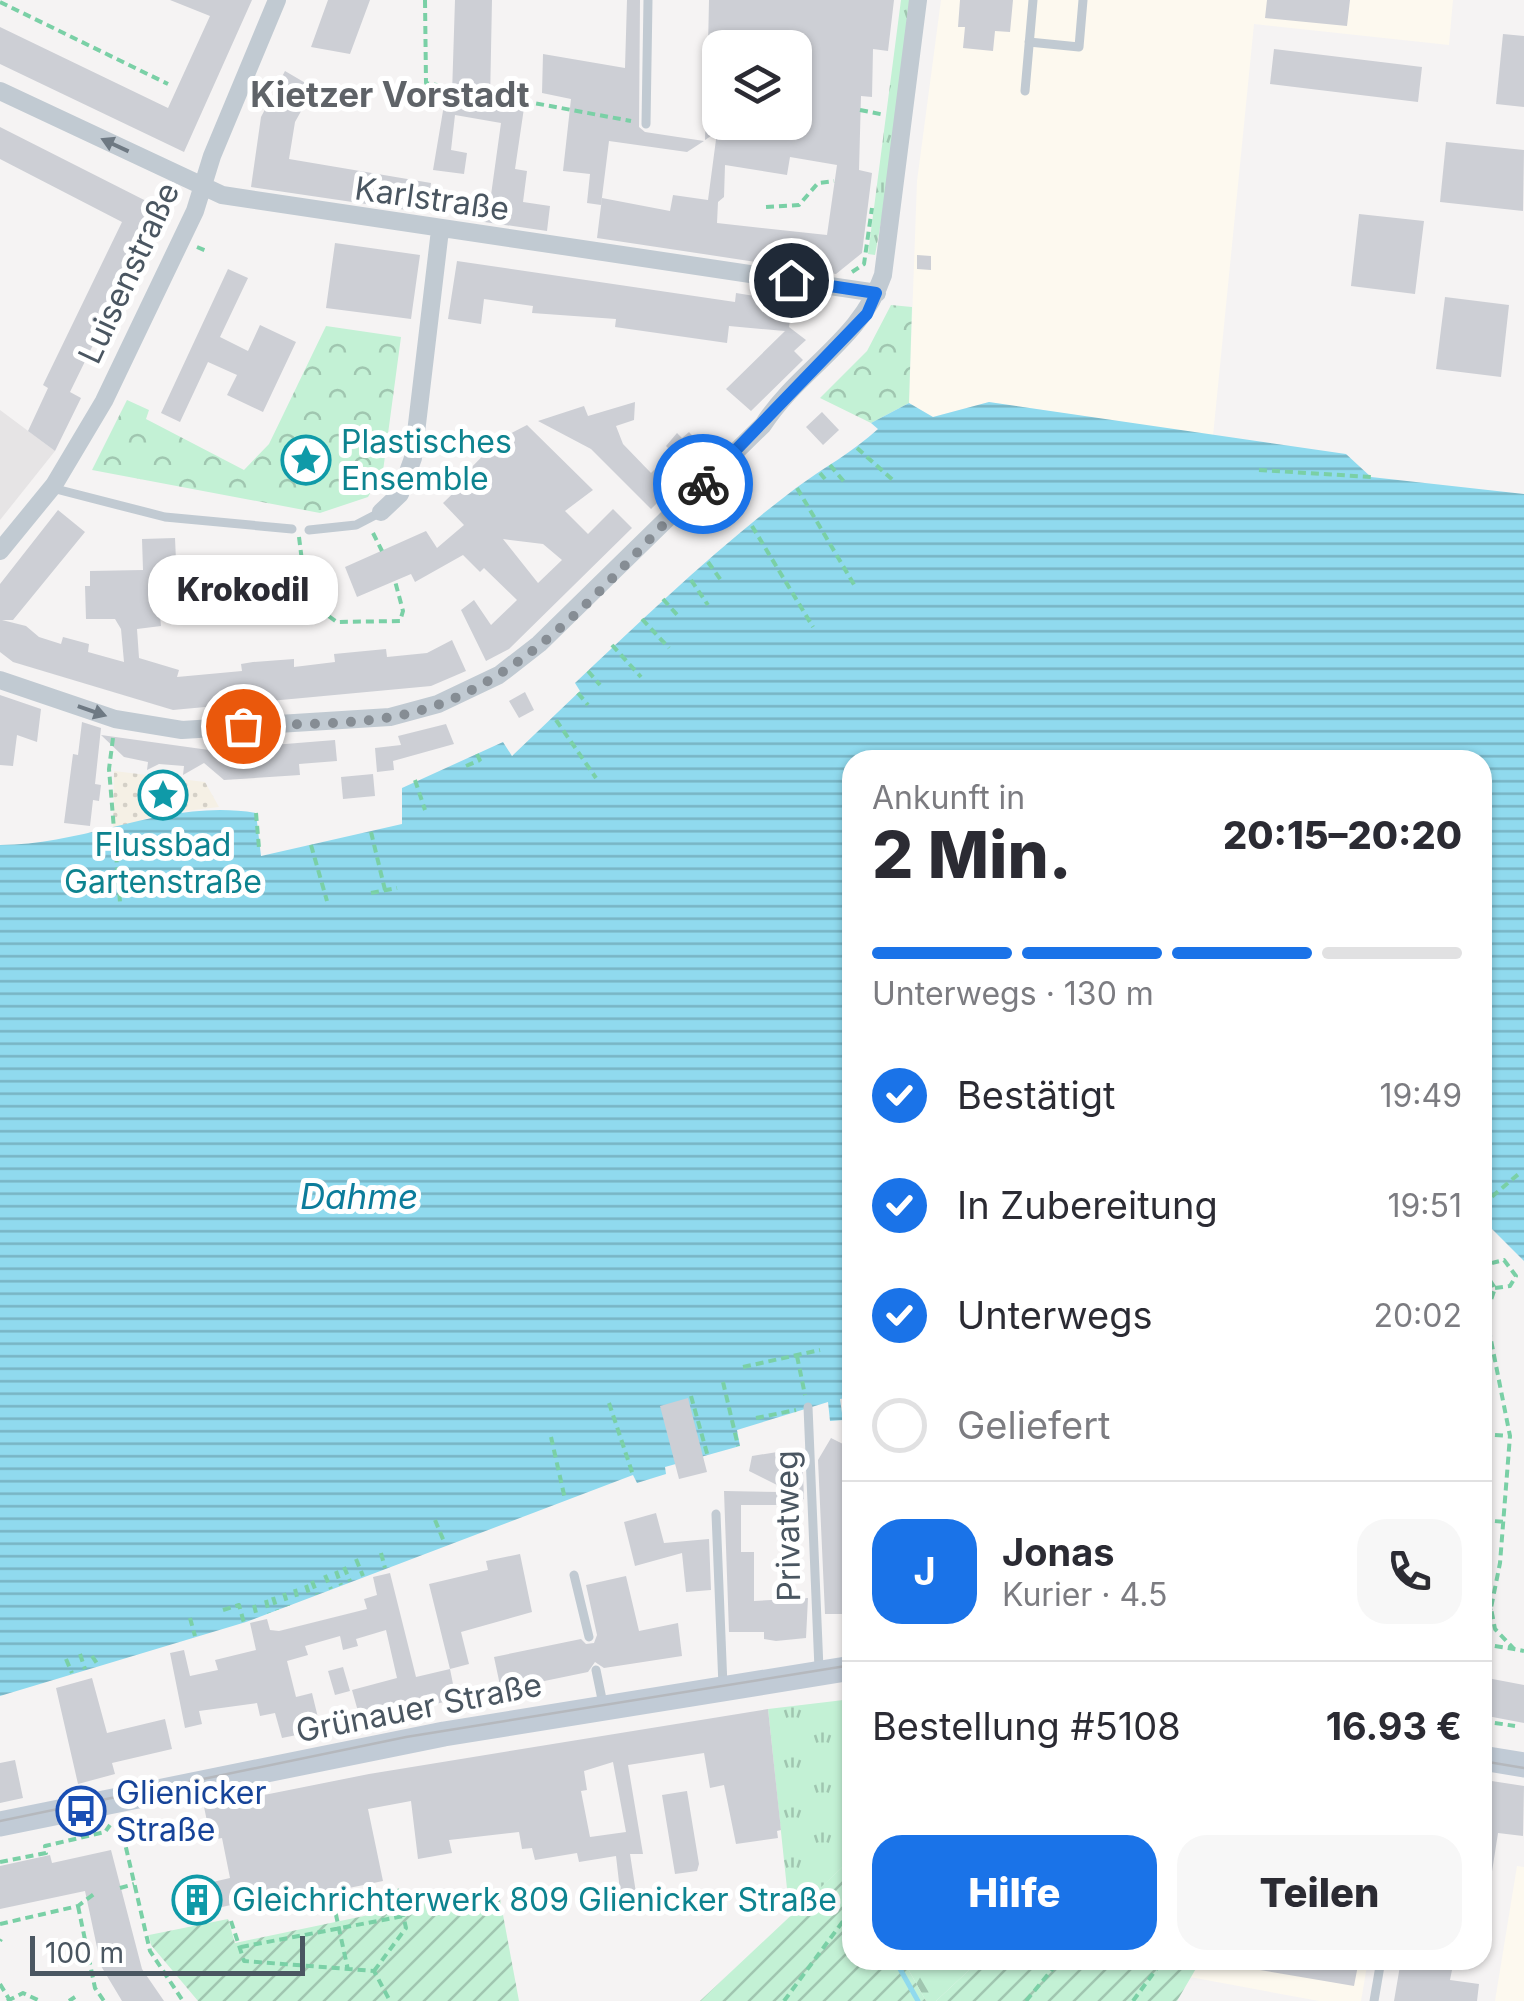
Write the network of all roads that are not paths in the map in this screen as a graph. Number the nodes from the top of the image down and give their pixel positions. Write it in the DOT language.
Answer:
graph roads {
  1 [pos="278,0"];
  2 [pos="648,0"];
  3 [pos="918,0"];
  4 [pos="1034,0"];
  5 [pos="1083,0"];
  6 [pos="1029,42"];
  7 [pos="0,91"];
  8 [pos="1024,91"];
  9 [pos="646,124"];
  10 [pos="202,188"];
  11 [pos="440,230"];
  12 [pos="876,293"];
  13 [pos="52,488"];
  14 [pos="374,516"];
  15 [pos="0,552"];
  16 [pos="0,680"];
  17 [pos="808,1408"];
  18 [pos="716,1514"];
  19 [pos="574,1576"];
  20 [pos="589,1637"];
  21 [pos="842,1669"];
  22 [pos="596,1670"];
  23 [pos="820,1672"];
  24 [pos="723,1688"];
  25 [pos="603,1707"];
  26 [pos="1492,1760"];
  27 [pos="1524,1765"];
  28 [pos="0,1824"];
  29 [pos="1379,1970"];
  30 [pos="1374,2001"];
  1 -- 10 [label="street, Luisenstraße"];
  2 -- 9 [label="lane"];
  3 -- 12 [label="street"];
  4 -- 6 [label="lane"];
  5 -- 6 [label="lane"];
  6 -- 8 [label="lane"];
  10 -- 7 [label="street, Karlstraße, one-way"];
  10 -- 11 [label="street, Karlstraße"];
  10 -- 13 [label="street, Luisenstraße"];
  11 -- 12 [label="street, Karlstraße"];
  11 -- 14 [label="street"];
  16 -- 12 [label="street, one-way"];
  13 -- 14 [label="lane"];
  13 -- 15 [label="street, Luisenstraße"];
  17 -- 23 [label="lane, Privatweg"];
  18 -- 24 [label="lane"];
  19 -- 20 [label="lane"];
  21 -- 23 [label="main road, Grünauer Straße"];
  22 -- 25 [label="lane"];
  23 -- 24 [label="main road, Grünauer Straße"];
  24 -- 25 [label="main road, Grünauer Straße"];
  25 -- 28 [label="main road, Grünauer Straße"];
  26 -- 27 [label="main road"];
  29 -- 30 [label="lane"];
}
